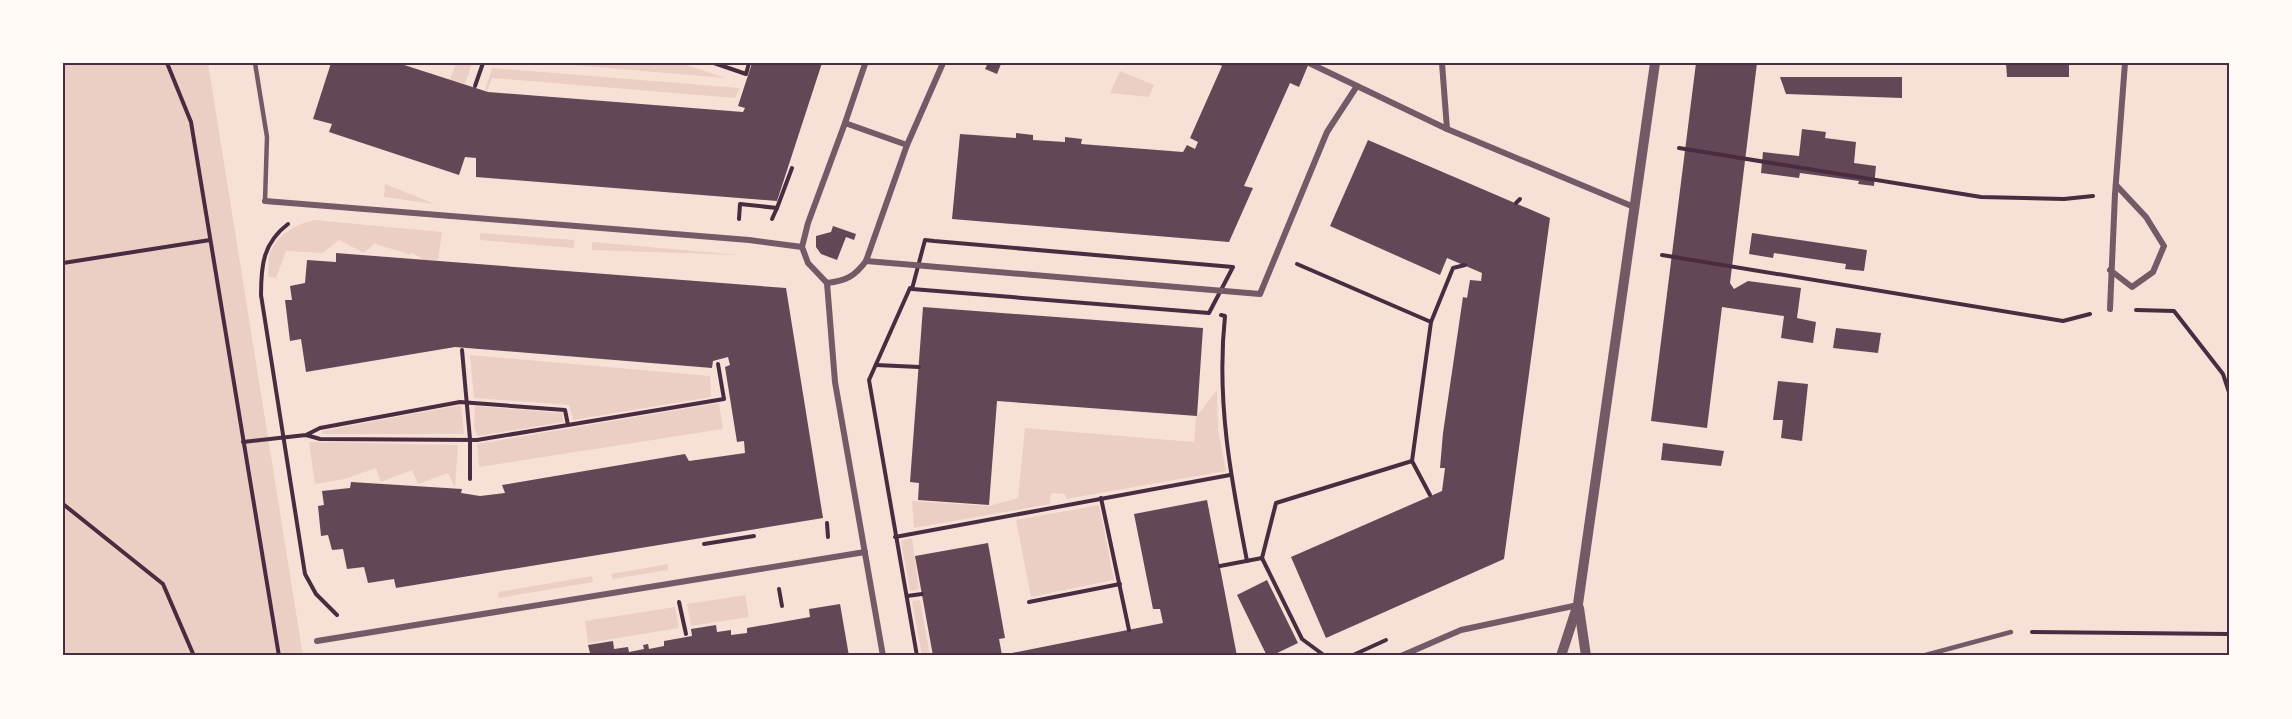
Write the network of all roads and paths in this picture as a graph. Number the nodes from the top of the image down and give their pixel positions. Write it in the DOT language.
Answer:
graph roads {
  1 [pos="167,63"];
  2 [pos="255,63"];
  3 [pos="483,63"];
  4 [pos="714,63"];
  5 [pos="749,63"];
  6 [pos="943,63"];
  7 [pos="1309,63"];
  8 [pos="1442,63"];
  9 [pos="1655,63"];
  10 [pos="2125,63"];
  11 [pos="865,64"];
  12 [pos="475,86"];
  13 [pos="1357,86"];
  14 [pos="845,123"];
  15 [pos="1447,129"];
  16 [pos="907,145"];
  17 [pos="1679,148"];
  18 [pos="792,168"];
  19 [pos="2116,185"];
  20 [pos="2115,194"];
  21 [pos="265,201"];
  22 [pos="318,206"];
  23 [pos="1634,207"];
  24 [pos="777,208"];
  25 [pos="772,219"];
  26 [pos="738,222"];
  27 [pos="210,240"];
  28 [pos="802,247"];
  29 [pos="1662,255"];
  30 [pos="866,261"];
  31 [pos="1290,261"];
  32 [pos="63,263"];
  33 [pos="1465,266"];
  34 [pos="2110,270"];
  35 [pos="827,283"];
  36 [pos="902,287"];
  37 [pos="2110,309"];
  38 [pos="1209,313"];
  39 [pos="1431,322"];
  40 [pos="462,350"];
  41 [pos="718,364"];
  42 [pos="876,365"];
  43 [pos="919,367"];
  44 [pos="2229,392"];
  45 [pos="466,402"];
  46 [pos="568,425"];
  47 [pos="306,435"];
  48 [pos="282,438"];
  49 [pos="470,439"];
  50 [pos="243,442"];
  51 [pos="1412,461"];
  52 [pos="1230,475"];
  53 [pos="470,479"];
  54 [pos="1430,495"];
  55 [pos="1101,498"];
  56 [pos="63,504"];
  57 [pos="754,536"];
  58 [pos="895,537"];
  59 [pos="704,544"];
  60 [pos="865,552"];
  61 [pos="1262,558"];
  62 [pos="1247,561"];
  63 [pos="1220,566"];
  64 [pos="1120,584"];
  65 [pos="778,585"];
  66 [pos="922,594"];
  67 [pos="907,597"];
  68 [pos="1029,602"];
  69 [pos="1578,604"];
  70 [pos="782,606"];
  71 [pos="1129,630"];
  72 [pos="2011,632"];
  73 [pos="366,633"];
  74 [pos="2229,634"];
  75 [pos="317,641"];
  76 [pos="194,656"];
  77 [pos="279,656"];
  78 [pos="883,656"];
  79 [pos="917,656"];
  80 [pos="1325,656"];
  81 [pos="1401,656"];
  82 [pos="1561,656"];
  83 [pos="1586,656"];
  84 [pos="1922,656"];
  1 -- 27 [label="path"];
  2 -- 21 [label="lane"];
  3 -- 12 [label="path"];
  4 -- 5 [label="path"];
  6 -- 16 [label="street"];
  7 -- 13 [label="street"];
  8 -- 15 [label="street"];
  9 -- 23 [label="street"];
  10 -- 19 [label="street"];
  11 -- 14 [label="street"];
  13 -- 15 [label="street"];
  13 -- 30 [label="street"];
  14 -- 16 [label="street"];
  14 -- 28 [label="street"];
  15 -- 23 [label="street"];
  16 -- 30 [label="street"];
  17 -- 20 [label="path"];
  18 -- 24 [label="path"];
  19 -- 20 [label="street"];
  19 -- 34 [label="street"];
  20 -- 34 [label="street"];
  21 -- 22 [label="street"];
  22 -- 28 [label="street"];
  22 -- 48 [label="path"];
  23 -- 69 [label="street"];
  24 -- 25 [label="path"];
  24 -- 26 [label="path"];
  27 -- 32 [label="path"];
  27 -- 50 [label="path"];
  28 -- 35 [label="street"];
  29 -- 37 [label="path"];
  30 -- 35 [label="street"];
  31 -- 39 [label="path"];
  33 -- 39 [label="path"];
  34 -- 37 [label="street"];
  35 -- 60 [label="street"];
  36 -- 42 [label="path"];
  37 -- 44 [label="path"];
  38 -- 52 [label="path"];
  39 -- 51 [label="path"];
  40 -- 45 [label="path"];
  41 -- 46 [label="path"];
  42 -- 43 [label="path"];
  42 -- 58 [label="path"];
  45 -- 46 [label="path"];
  45 -- 47 [label="path"];
  45 -- 49 [label="path"];
  46 -- 49 [label="path"];
  47 -- 48 [label="path"];
  47 -- 49 [label="path"];
  48 -- 50 [label="path"];
  48 -- 73 [label="path"];
  49 -- 53 [label="path"];
  50 -- 77 [label="path"];
  51 -- 54 [label="path"];
  51 -- 61 [label="path"];
  52 -- 55 [label="path"];
  52 -- 62 [label="path"];
  55 -- 58 [label="path"];
  55 -- 64 [label="path"];
  56 -- 76 [label="path"];
  57 -- 59 [label="path"];
  58 -- 67 [label="path"];
  60 -- 73 [label="street"];
  60 -- 78 [label="street"];
  61 -- 62 [label="path"];
  61 -- 80 [label="path"];
  62 -- 63 [label="path"];
  64 -- 68 [label="path"];
  64 -- 71 [label="path"];
  65 -- 70 [label="path"];
  66 -- 67 [label="path"];
  67 -- 79 [label="path"];
  69 -- 81 [label="street"];
  69 -- 82 [label="street"];
  69 -- 83 [label="street"];
  72 -- 74 [label="path"];
  72 -- 84 [label="lane"];
  73 -- 75 [label="street"];
}
